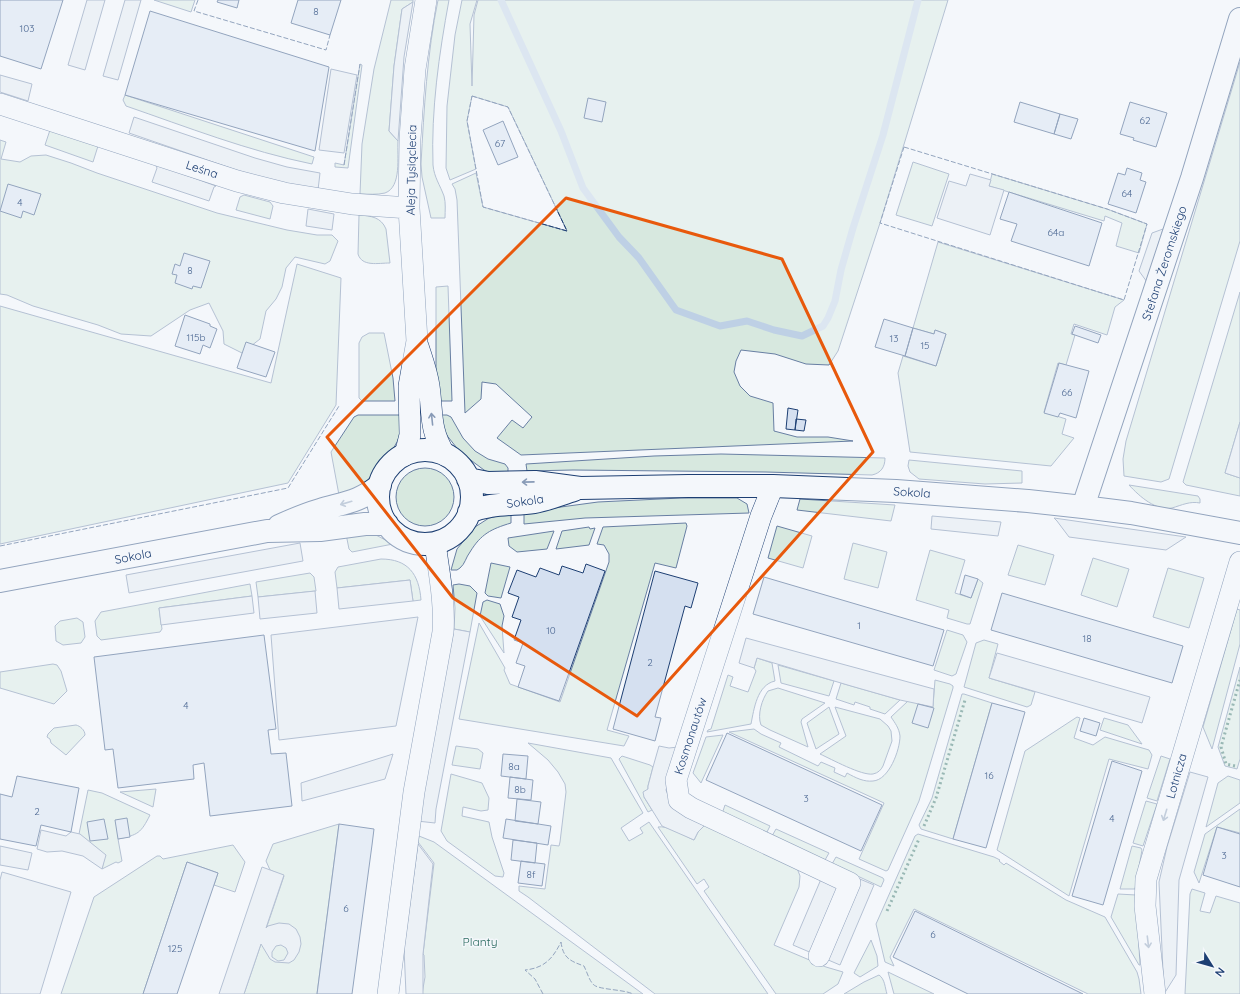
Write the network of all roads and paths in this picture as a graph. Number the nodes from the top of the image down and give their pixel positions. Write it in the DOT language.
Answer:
graph roads {
  1 [pos="426,0"];
  2 [pos="1240,19"];
  3 [pos="0,104"];
  4 [pos="409,208"];
  5 [pos="416,340"];
  6 [pos="405,455"];
  7 [pos="445,455"];
  8 [pos="468,479"];
  9 [pos="380,485"];
  10 [pos="773,486"];
  11 [pos="580,488"];
  12 [pos="1082,507"];
  13 [pos="469,512"];
  14 [pos="387,524"];
  15 [pos="267,530"];
  16 [pos="1240,533"];
  17 [pos="435,543"];
  18 [pos="1240,562"];
  19 [pos="0,582"];
  20 [pos="819,956"];
  21 [pos="388,994"];
  22 [pos="1155,994"];
  1 -- 4 [label="street, Aleja Tysiąclecia"];
  2 -- 12 [label="street, Stefana Żeromskiego"];
  3 -- 4 [label="street, Leśna"];
  4 -- 5 [label="street, Aleja Tysiąclecia"];
  5 -- 6 [label="street, Aleja Tysiąclecia"];
  7 -- 5 [label="street, Aleja Tysiąclecia, one-way"];
  6 -- 7 [label="street"];
  6 -- 9 [label="street"];
  7 -- 8 [label="street"];
  11 -- 8 [label="street, Sokola, one-way"];
  8 -- 13 [label="street"];
  9 -- 14 [label="street"];
  9 -- 15 [label="street, Sokola, one-way"];
  10 -- 11 [label="street, Sokola"];
  10 -- 12 [label="street, Sokola"];
  10 -- 20 [label="street, Kosmonautów"];
  11 -- 13 [label="street, Sokola"];
  12 -- 16 [label="street, Sokola"];
  13 -- 17 [label="street"];
  14 -- 15 [label="street, Sokola"];
  14 -- 17 [label="street"];
  15 -- 19 [label="street, Sokola"];
  17 -- 21 [label="street"];
  18 -- 22 [label="street, Lotnicza, one-way"];
}
